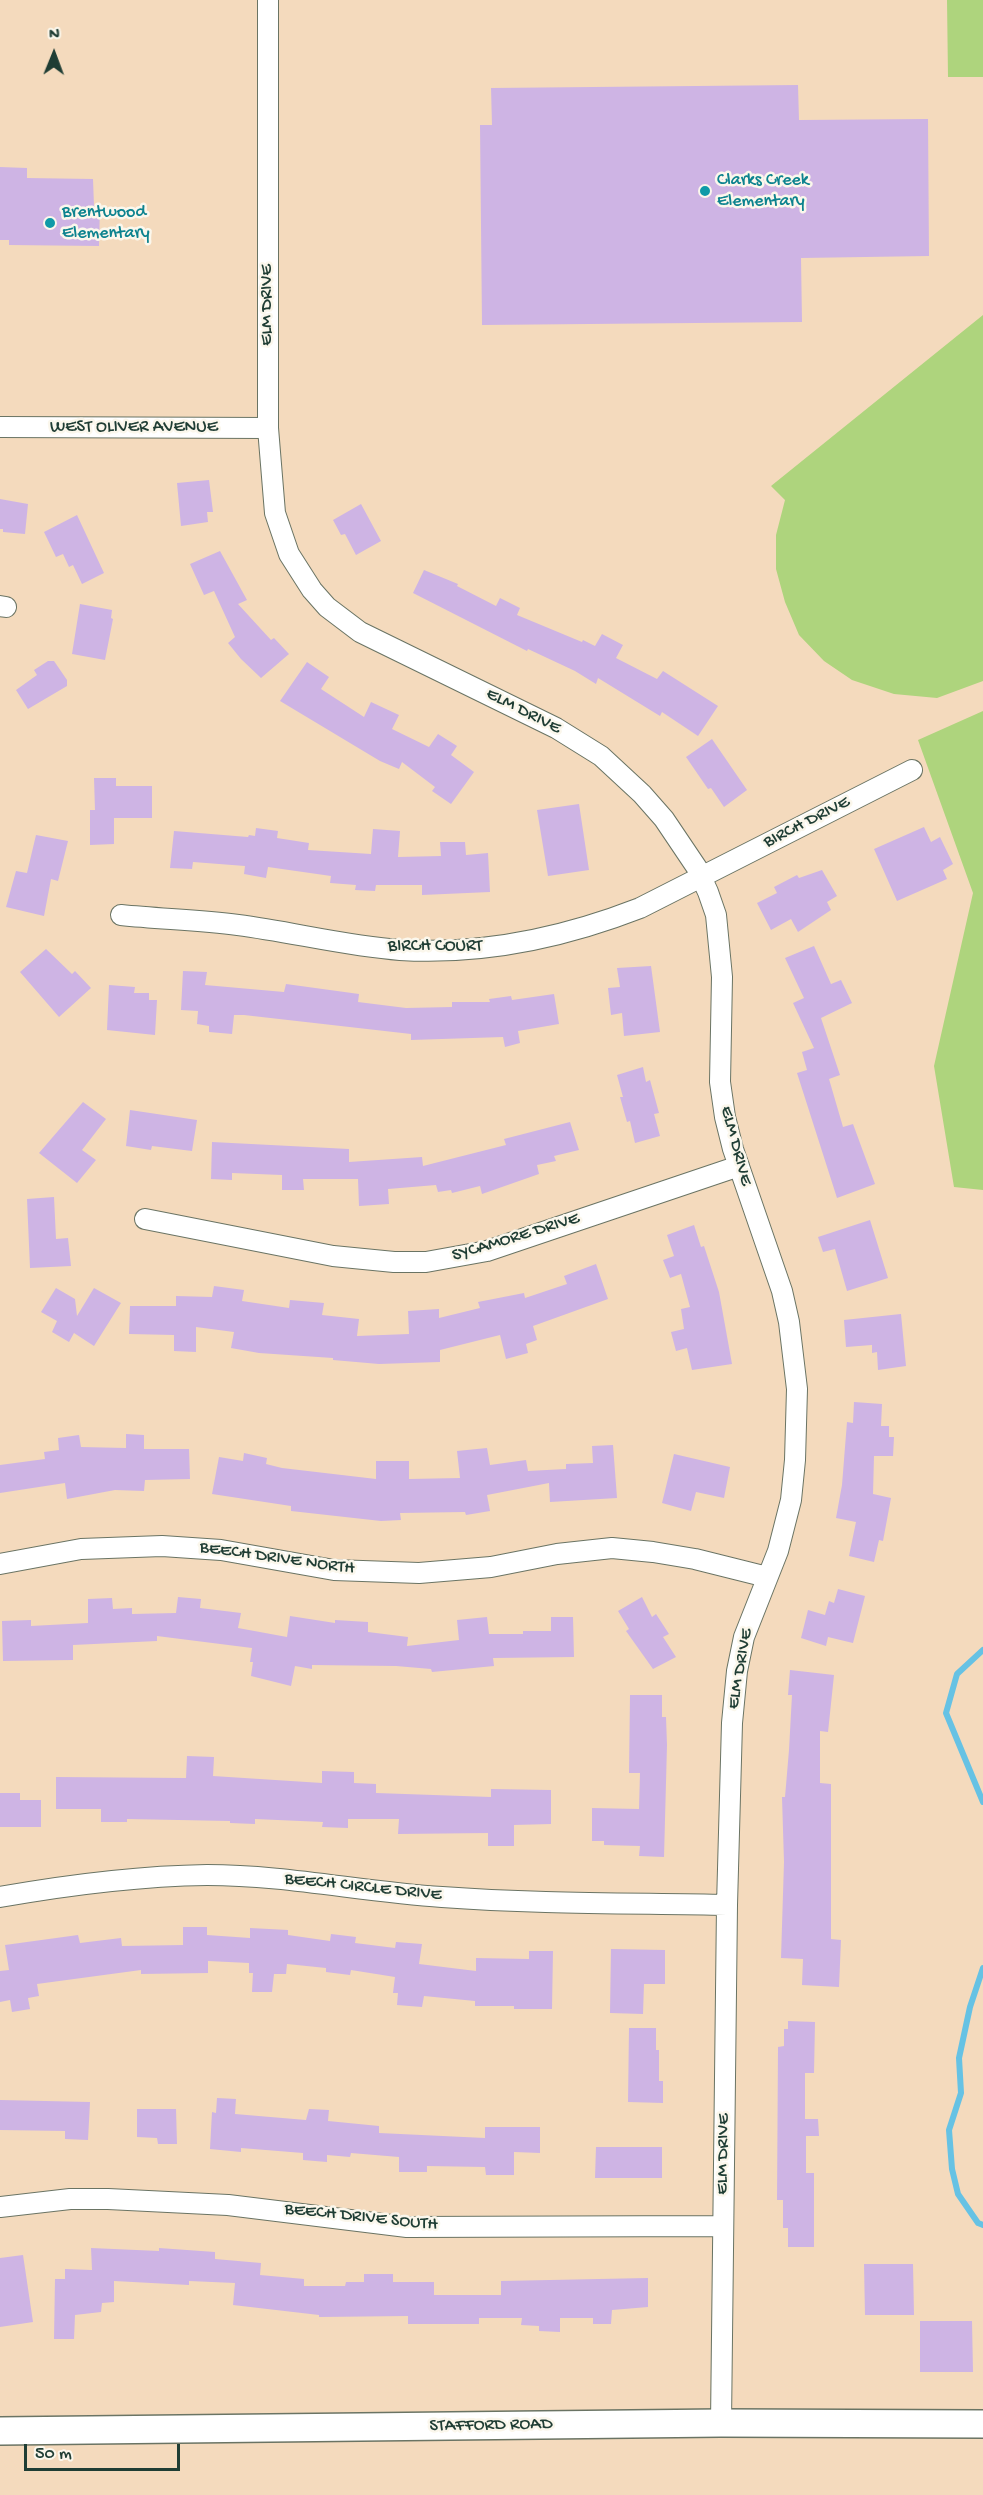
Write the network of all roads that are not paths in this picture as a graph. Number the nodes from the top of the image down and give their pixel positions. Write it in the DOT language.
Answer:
graph roads {
  1 [pos="268,0"];
  2 [pos="0,427"];
  3 [pos="268,428"];
  4 [pos="912,770"];
  5 [pos="701,877"];
  6 [pos="121,915"];
  7 [pos="739,1166"];
  8 [pos="145,1219"];
  9 [pos="0,1564"];
  10 [pos="767,1577"];
  11 [pos="0,1897"];
  12 [pos="727,1905"];
  13 [pos="0,2207"];
  14 [pos="723,2226"];
  15 [pos="721,2423"];
  16 [pos="983,2424"];
  17 [pos="0,2431"];
  1 -- 3 [label="street, ELM DRIVE"];
  2 -- 3 [label="street, WEST OLIVER AVENUE"];
  3 -- 5 [label="street, ELM DRIVE"];
  4 -- 5 [label="street, BIRCH DRIVE"];
  5 -- 6 [label="street, BIRCH COURT"];
  5 -- 7 [label="street, ELM DRIVE"];
  7 -- 8 [label="street, SYCAMORE DRIVE"];
  7 -- 10 [label="street, ELM DRIVE"];
  9 -- 10 [label="street, BEECH DRIVE NORTH"];
  10 -- 12 [label="street, ELM DRIVE"];
  11 -- 12 [label="street, BEECH CIRCLE DRIVE"];
  12 -- 14 [label="street, ELM DRIVE"];
  13 -- 14 [label="street, BEECH DRIVE SOUTH"];
  14 -- 15 [label="street, ELM DRIVE"];
  15 -- 16 [label="street, STAFFORD ROAD"];
  15 -- 17 [label="street, STAFFORD ROAD"];
}
